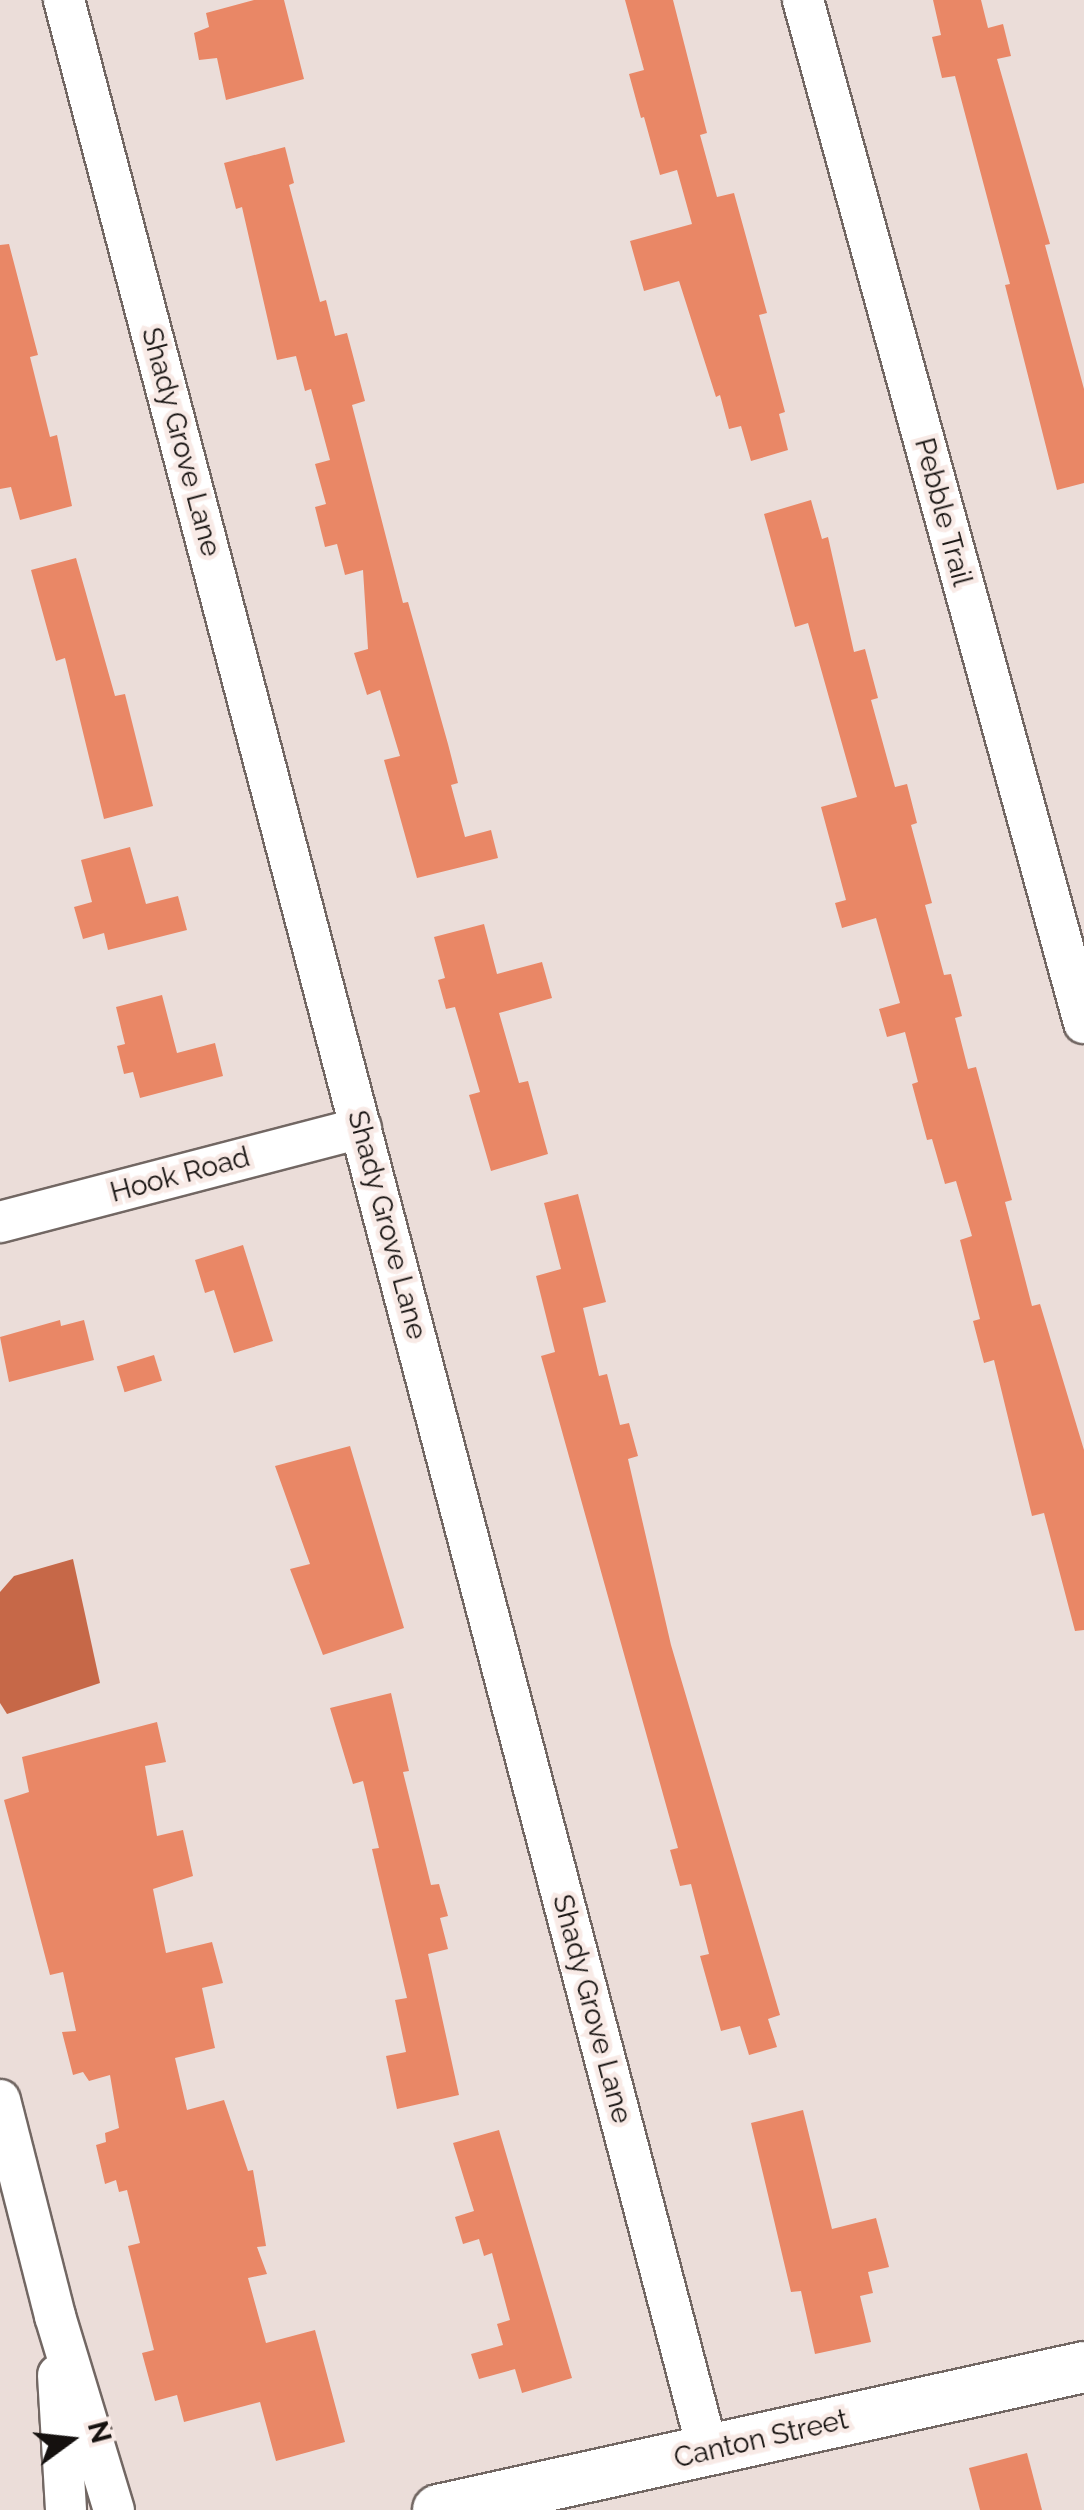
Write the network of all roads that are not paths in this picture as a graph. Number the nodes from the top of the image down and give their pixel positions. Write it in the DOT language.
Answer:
graph roads {
  1 [pos="64,0"];
  2 [pos="803,0"];
  3 [pos="1084,1023"];
  4 [pos="361,1128"];
  5 [pos="0,1222"];
  6 [pos="0,2100"];
  7 [pos="56,2316"];
  8 [pos="1084,2367"];
  9 [pos="708,2451"];
  10 [pos="110,2497"];
  11 [pos="64,2503"];
  12 [pos="438,2510"];
  1 -- 4 [label="street, Shady Grove Lane"];
  2 -- 3 [label="street, Pebble Trail"];
  4 -- 5 [label="street, Hook Road"];
  4 -- 9 [label="street, Shady Grove Lane"];
  6 -- 7 [label="street"];
  7 -- 10 [label="street"];
  7 -- 11 [label="street"];
  8 -- 9 [label="street, Canton Street"];
  9 -- 12 [label="street, Canton Street"];
  10 -- 11 [label="street"];
}
